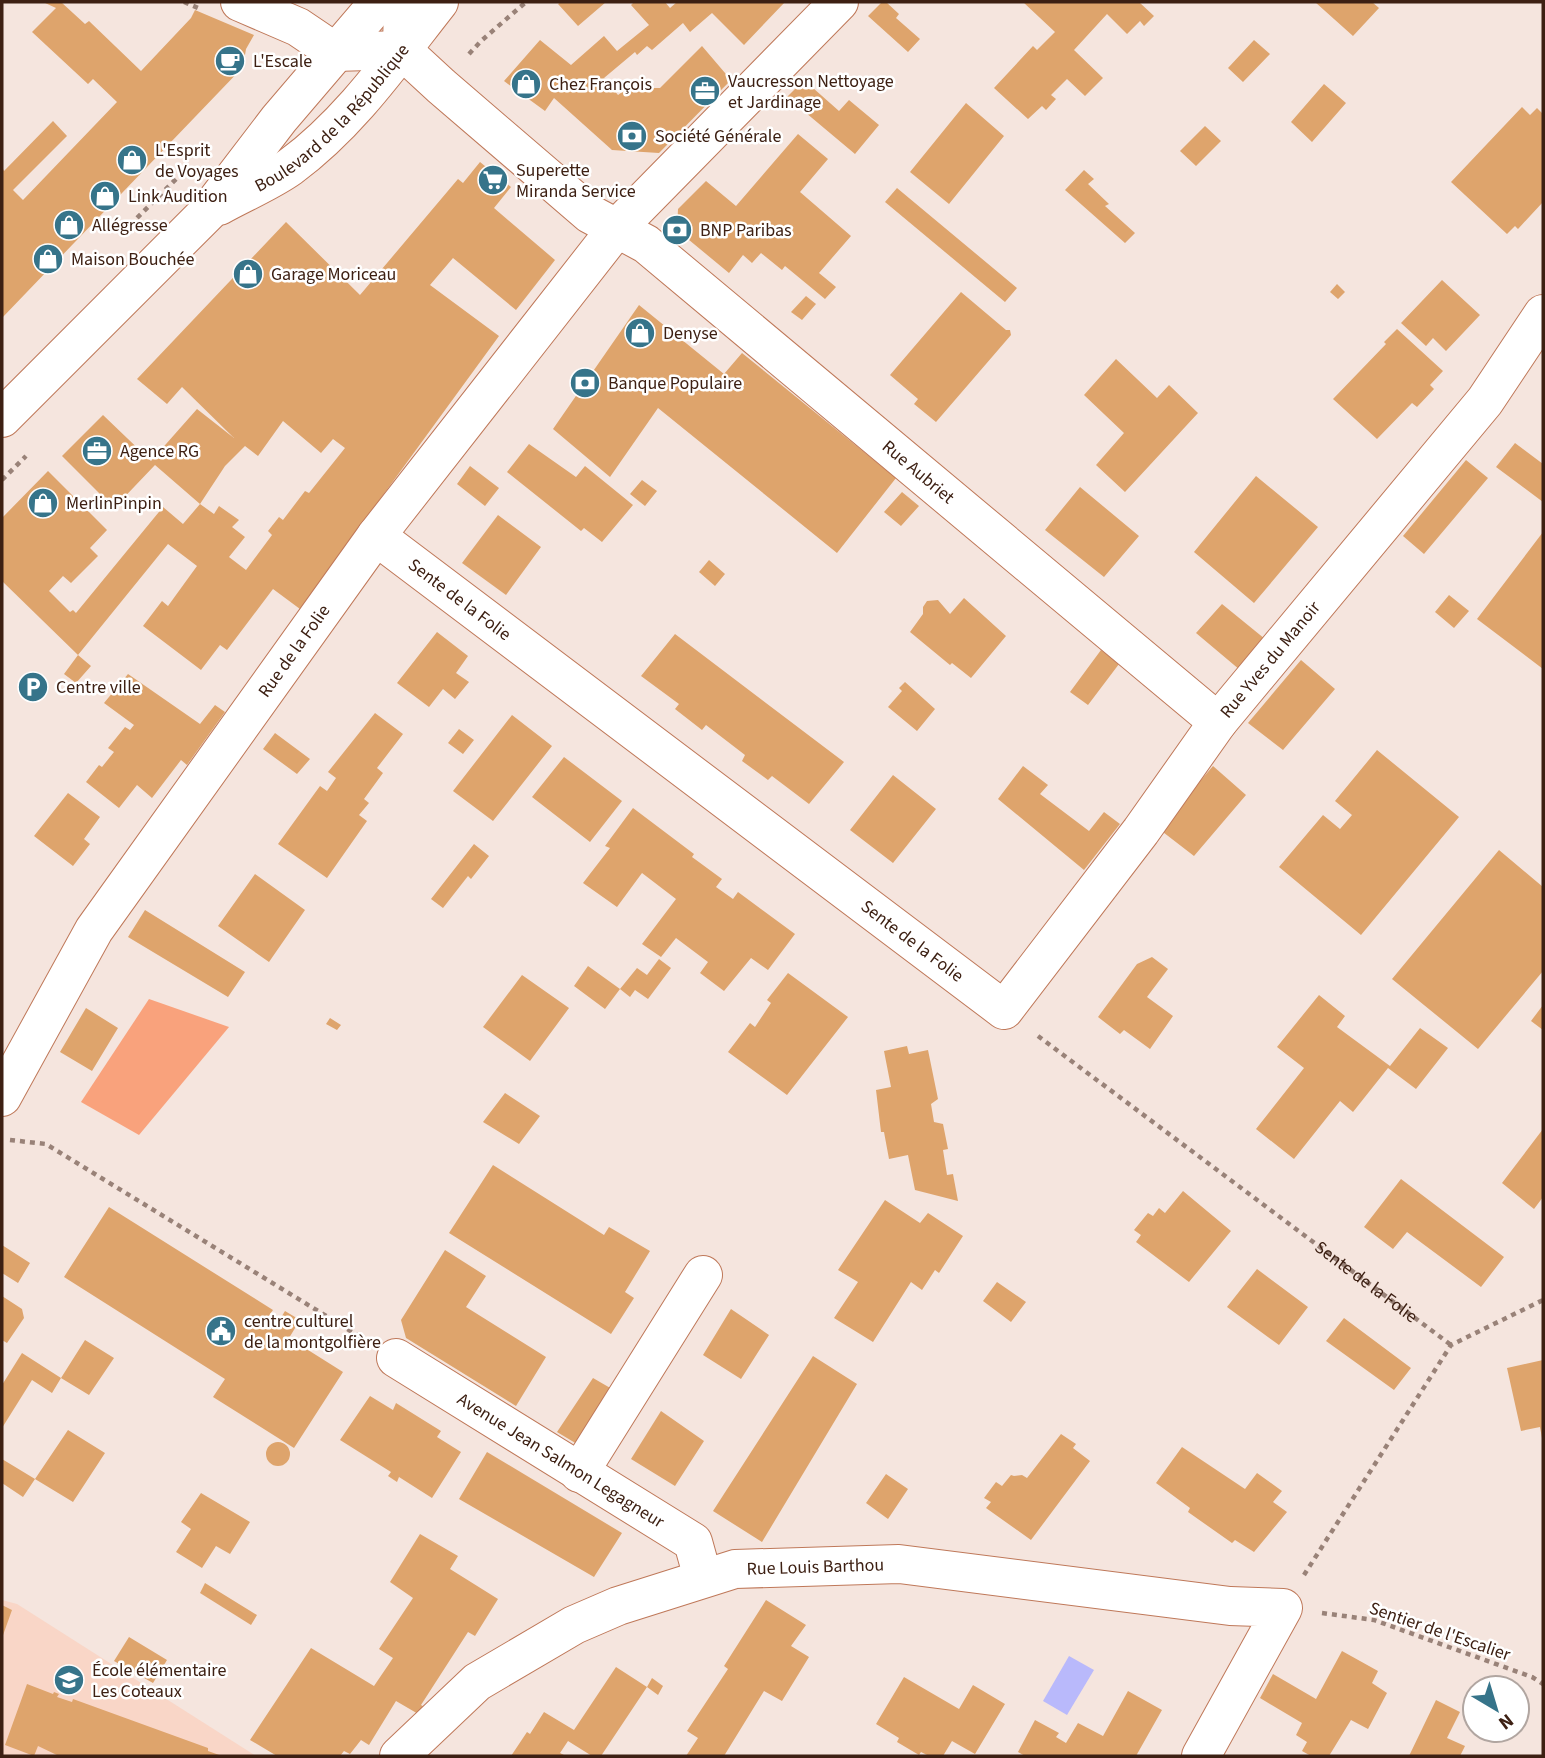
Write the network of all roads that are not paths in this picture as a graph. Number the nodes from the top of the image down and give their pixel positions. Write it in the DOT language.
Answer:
graph roads {
  1 [pos="240,2"];
  2 [pos="379,2"];
  3 [pos="403,2"];
  4 [pos="439,2"];
  5 [pos="839,2"];
  6 [pos="402,50"];
  7 [pos="335,52"];
  8 [pos="208,212"];
  9 [pos="617,228"];
  10 [pos="1543,314"];
  11 [pos="2,418"];
  12 [pos="376,536"];
  13 [pos="1217,722"];
  14 [pos="1004,1010"];
  15 [pos="2,1097"];
  16 [pos="703,1275"];
  17 [pos="381,1349"];
  18 [pos="579,1473"];
  19 [pos="703,1578"];
  20 [pos="399,1756"];
  21 [pos="1201,1756"];
  1 -- 7 [label="street"];
  2 -- 7 [label="street, Boulevard de la République"];
  3 -- 6 [label="street"];
  4 -- 6 [label="street, Boulevard de la République"];
  5 -- 9 [label="street, Rue de la Folie"];
  6 -- 7 [label="street"];
  6 -- 8 [label="street, Boulevard de la République"];
  6 -- 9 [label="street, Rue Aubriet"];
  7 -- 8 [label="street, Boulevard de la République"];
  8 -- 11 [label="street, Boulevard de la République"];
  9 -- 12 [label="street, Rue de la Folie"];
  9 -- 13 [label="street, Rue Aubriet"];
  10 -- 13 [label="street, Rue Yves du Manoir"];
  12 -- 14 [label="street, Sente de la Folie"];
  12 -- 15 [label="street, Rue de la Folie"];
  13 -- 14 [label="street, Rue Yves du Manoir"];
  16 -- 18 [label="street"];
  17 -- 18 [label="street, Avenue Jean Salmon Legagneur"];
  18 -- 19 [label="street, Avenue Jean Salmon Legagneur"];
  19 -- 20 [label="street, Rue Louis Barthou"];
  19 -- 21 [label="street, Rue Louis Barthou"];
}
